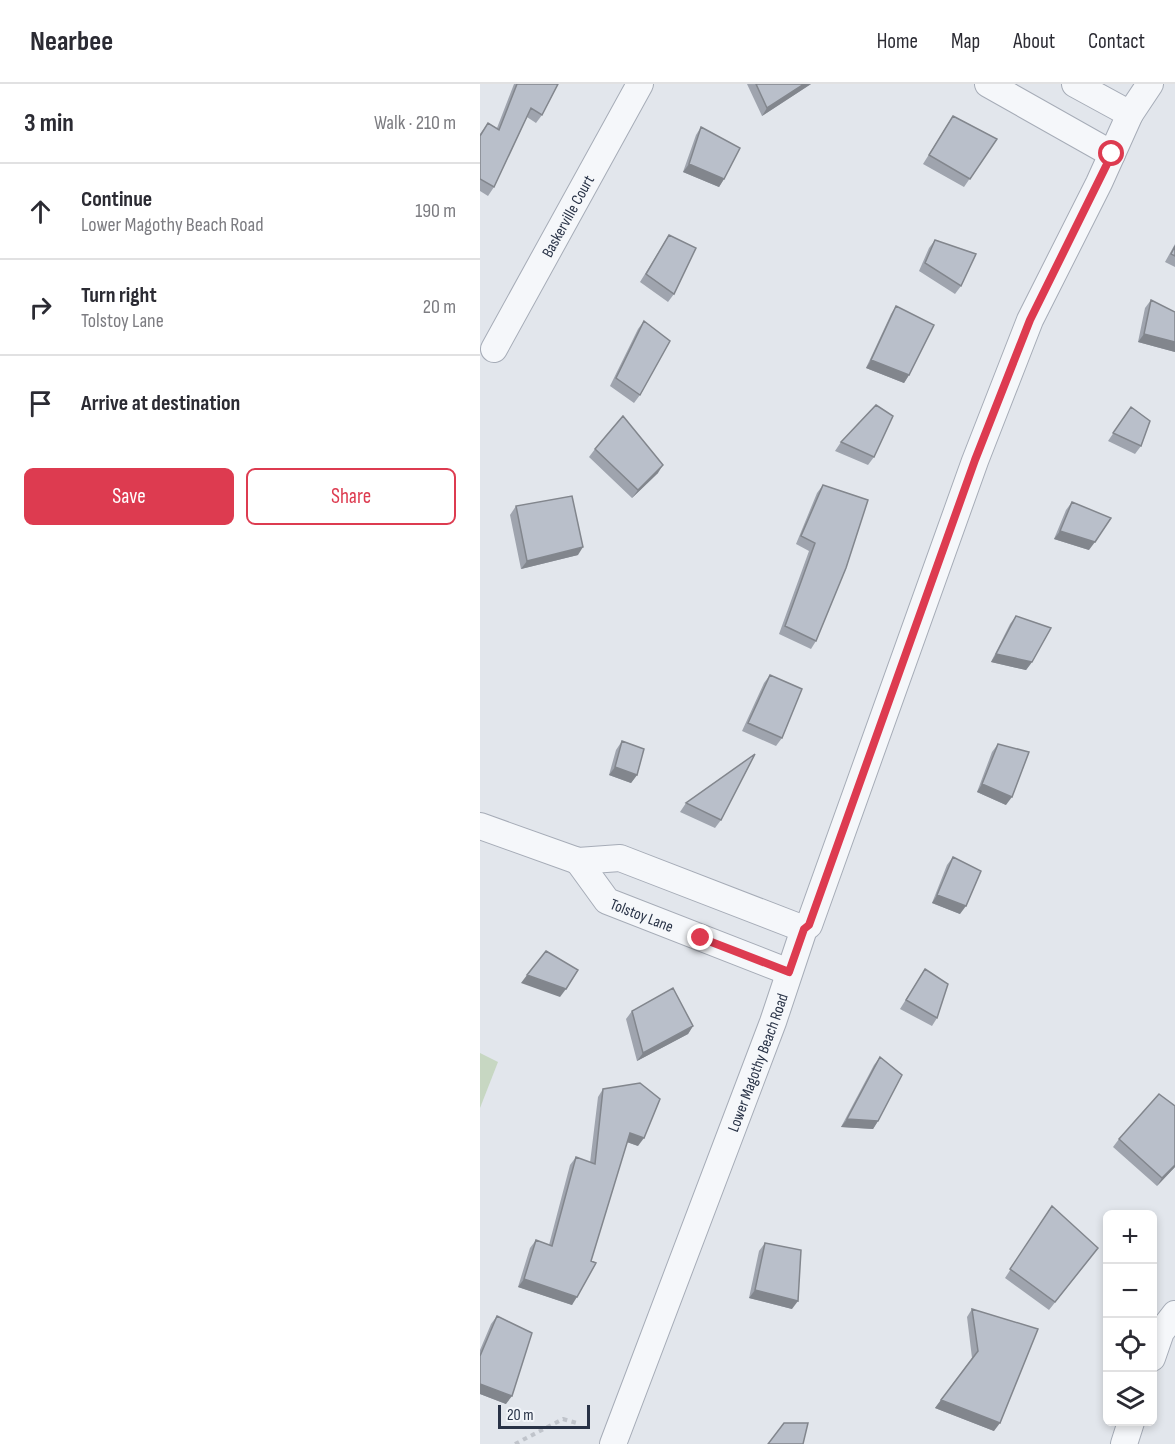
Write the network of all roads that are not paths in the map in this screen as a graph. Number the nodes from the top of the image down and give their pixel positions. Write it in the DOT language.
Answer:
graph roads {
  1 [pos="640,84"];
  2 [pos="988,84"];
  3 [pos="1075,84"];
  4 [pos="1150,84"];
  5 [pos="1130,114"];
  6 [pos="1112,154"];
  7 [pos="494,349"];
  8 [pos="480,826"];
  9 [pos="578,861"];
  10 [pos="804,929"];
  11 [pos="789,972"];
  12 [pos="1175,1314"];
  13 [pos="1157,1344"];
  14 [pos="1130,1426"];
  15 [pos="613,1444"];
  16 [pos="1124,1444"];
  1 -- 7 [label="street, Baskerville Court"];
  2 -- 6 [label="street"];
  3 -- 5 [label="street"];
  4 -- 5 [label="street, Lower Magothy Beach Road"];
  5 -- 6 [label="street, Lower Magothy Beach Road"];
  6 -- 10 [label="street, Lower Magothy Beach Road"];
  8 -- 9 [label="street"];
  9 -- 10 [label="street"];
  9 -- 11 [label="street, Tolstoy Lane"];
  10 -- 11 [label="street, Lower Magothy Beach Road"];
  11 -- 15 [label="street, Lower Magothy Beach Road"];
  12 -- 13 [label="street"];
  14 -- 16 [label="street"];
}
